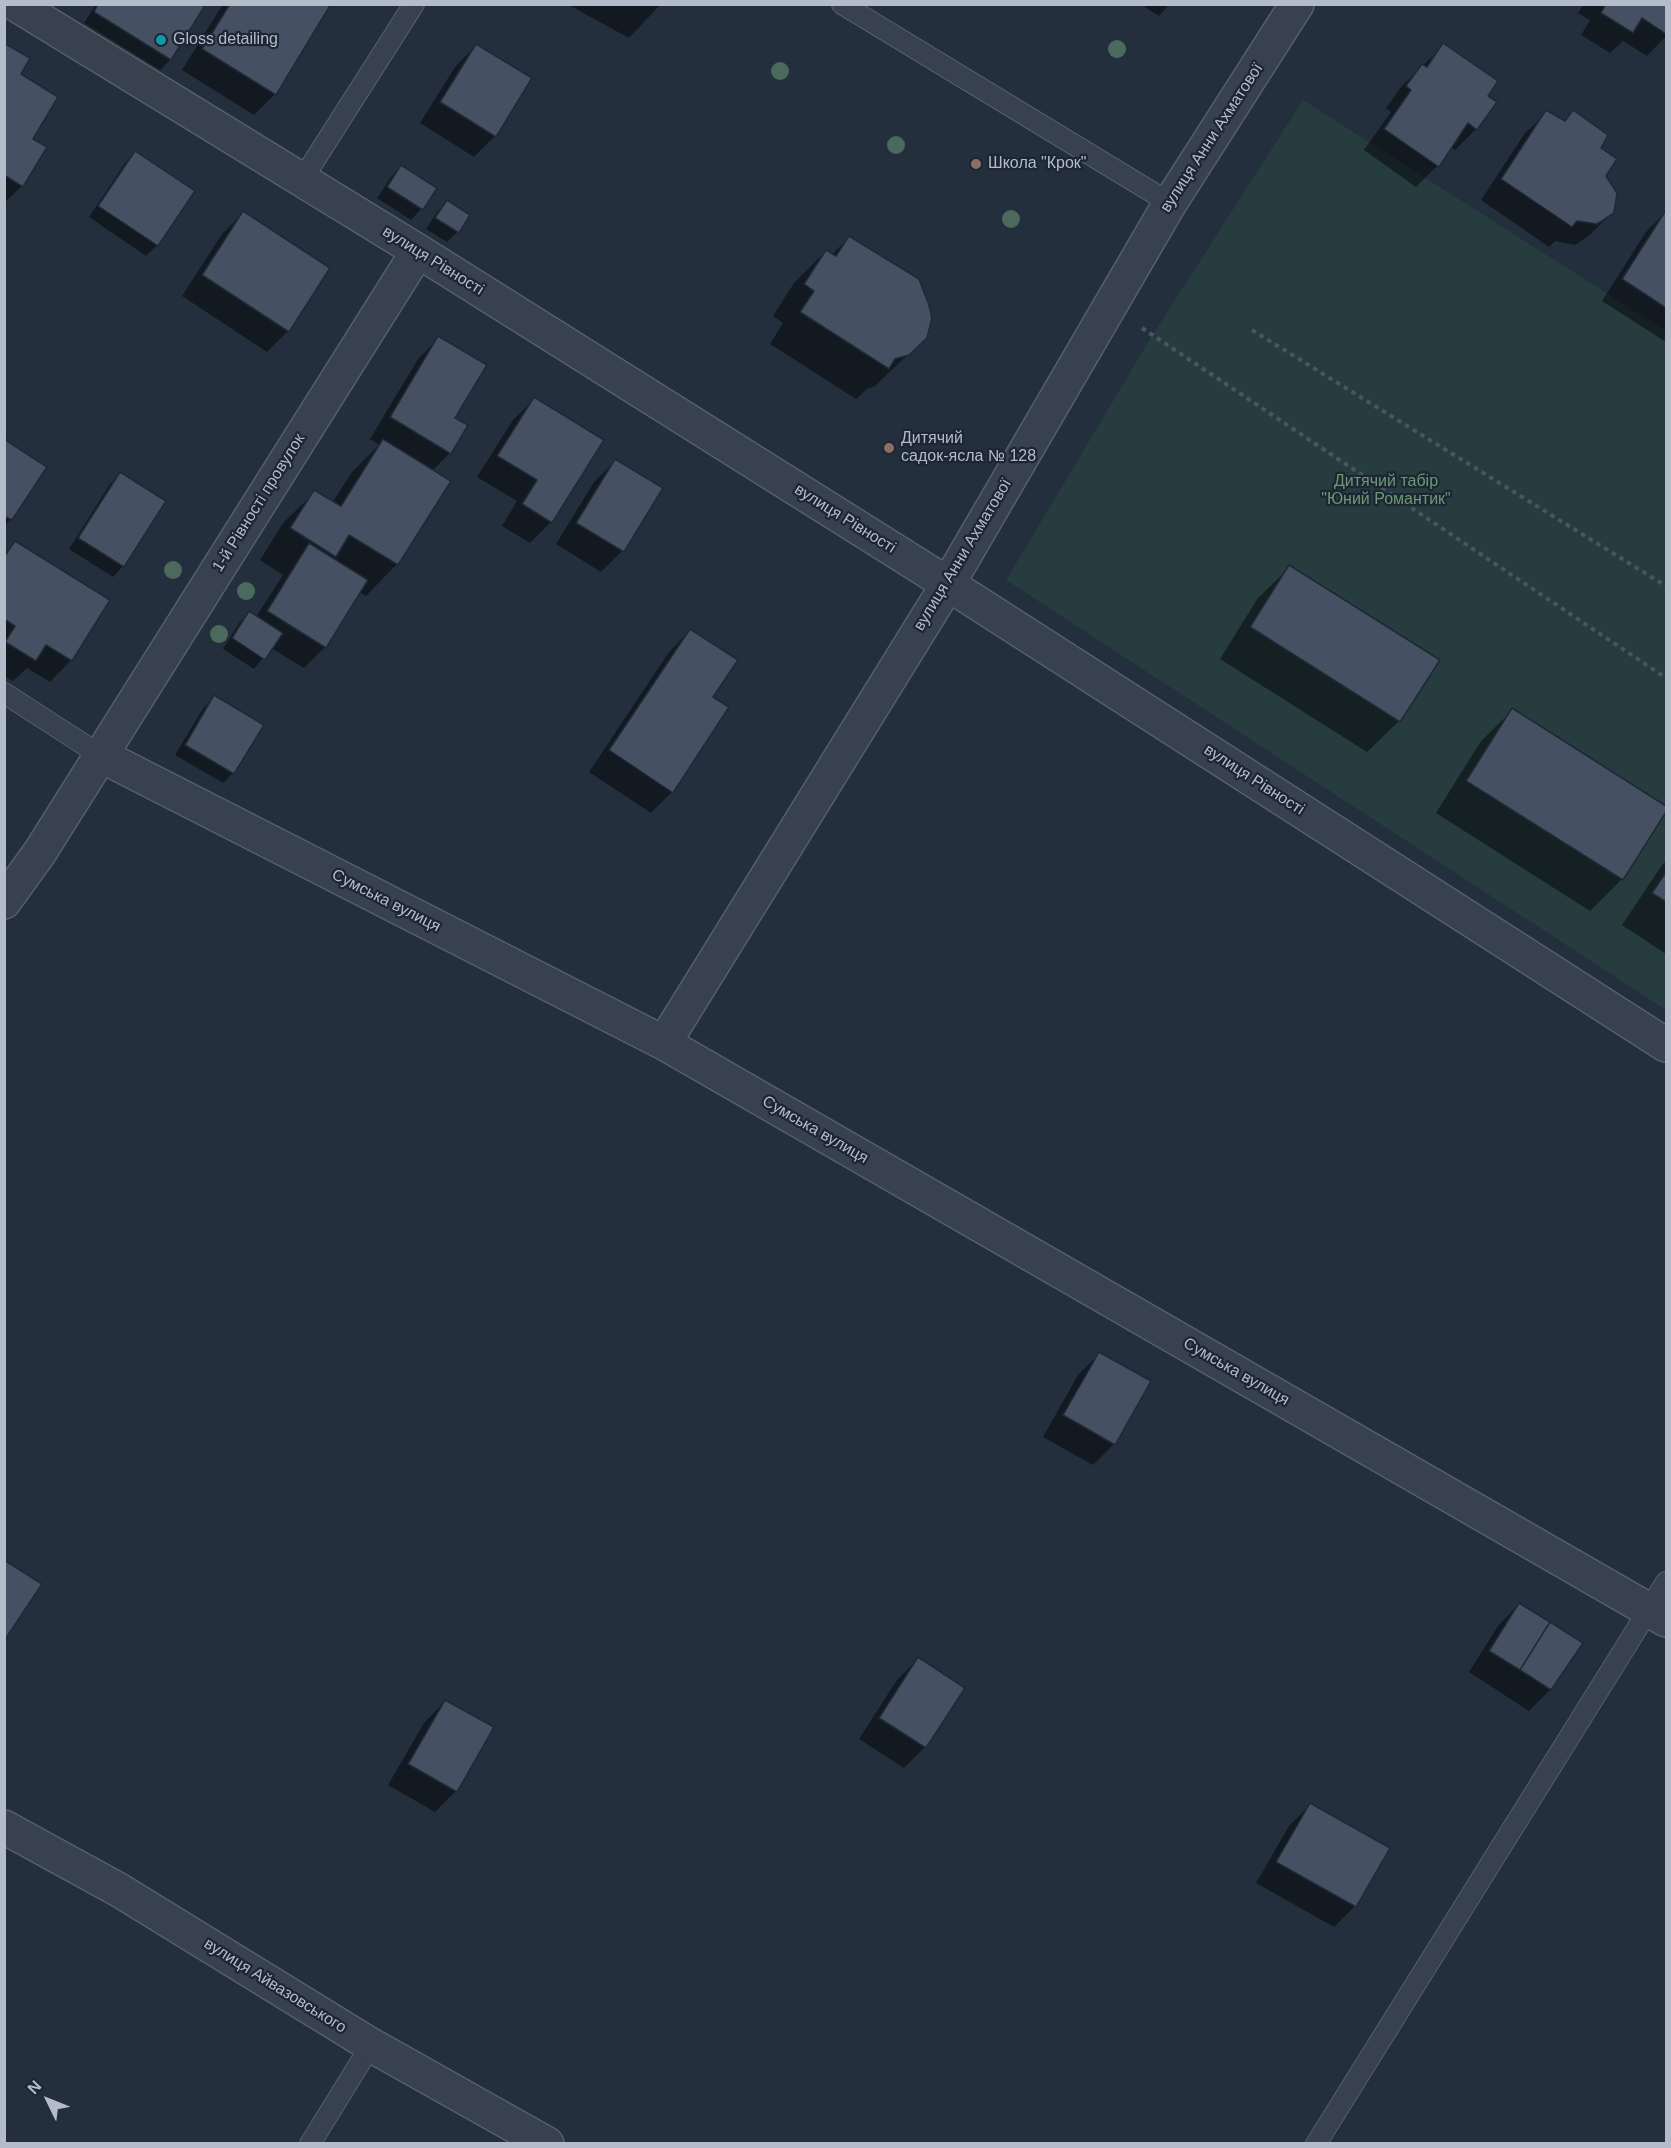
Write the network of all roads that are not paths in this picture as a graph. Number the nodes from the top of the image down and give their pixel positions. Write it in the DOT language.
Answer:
graph roads {
  1 [pos="15,4"];
  2 [pos="414,4"];
  3 [pos="842,4"];
  4 [pos="1297,4"];
  5 [pos="302,180"];
  6 [pos="1170,203"];
  7 [pos="418,251"];
  8 [pos="948,584"];
  9 [pos="4,693"];
  10 [pos="100,755"];
  11 [pos="4,902"];
  12 [pos="664,1043"];
  13 [pos="1666,1045"];
  14 [pos="1666,1582"];
  15 [pos="1658,1615"];
  16 [pos="4,1827"];
  17 [pos="371,2045"];
  18 [pos="310,2144"];
  19 [pos="547,2144"];
  20 [pos="1316,2144"];
  1 -- 5 [label="street, вулиця Рівності"];
  2 -- 5 [label="lane"];
  3 -- 6 [label="lane"];
  4 -- 6 [label="street, вулиця Анни Ахматової"];
  5 -- 7 [label="street, вулиця Рівності"];
  6 -- 8 [label="street, вулиця Анни Ахматової"];
  7 -- 8 [label="street, вулиця Рівності"];
  7 -- 10 [label="street, 1-й Рівності провулок"];
  8 -- 12 [label="street, вулиця Анни Ахматової"];
  8 -- 13 [label="street, вулиця Рівності"];
  9 -- 10 [label="lane"];
  10 -- 11 [label="street"];
  10 -- 12 [label="street, Сумська вулиця"];
  12 -- 15 [label="street, Сумська вулиця"];
  14 -- 15 [label="lane"];
  15 -- 20 [label="lane"];
  16 -- 17 [label="street, вулиця Айвазовського"];
  17 -- 18 [label="lane"];
  17 -- 19 [label="street, вулиця Айвазовського"];
}
